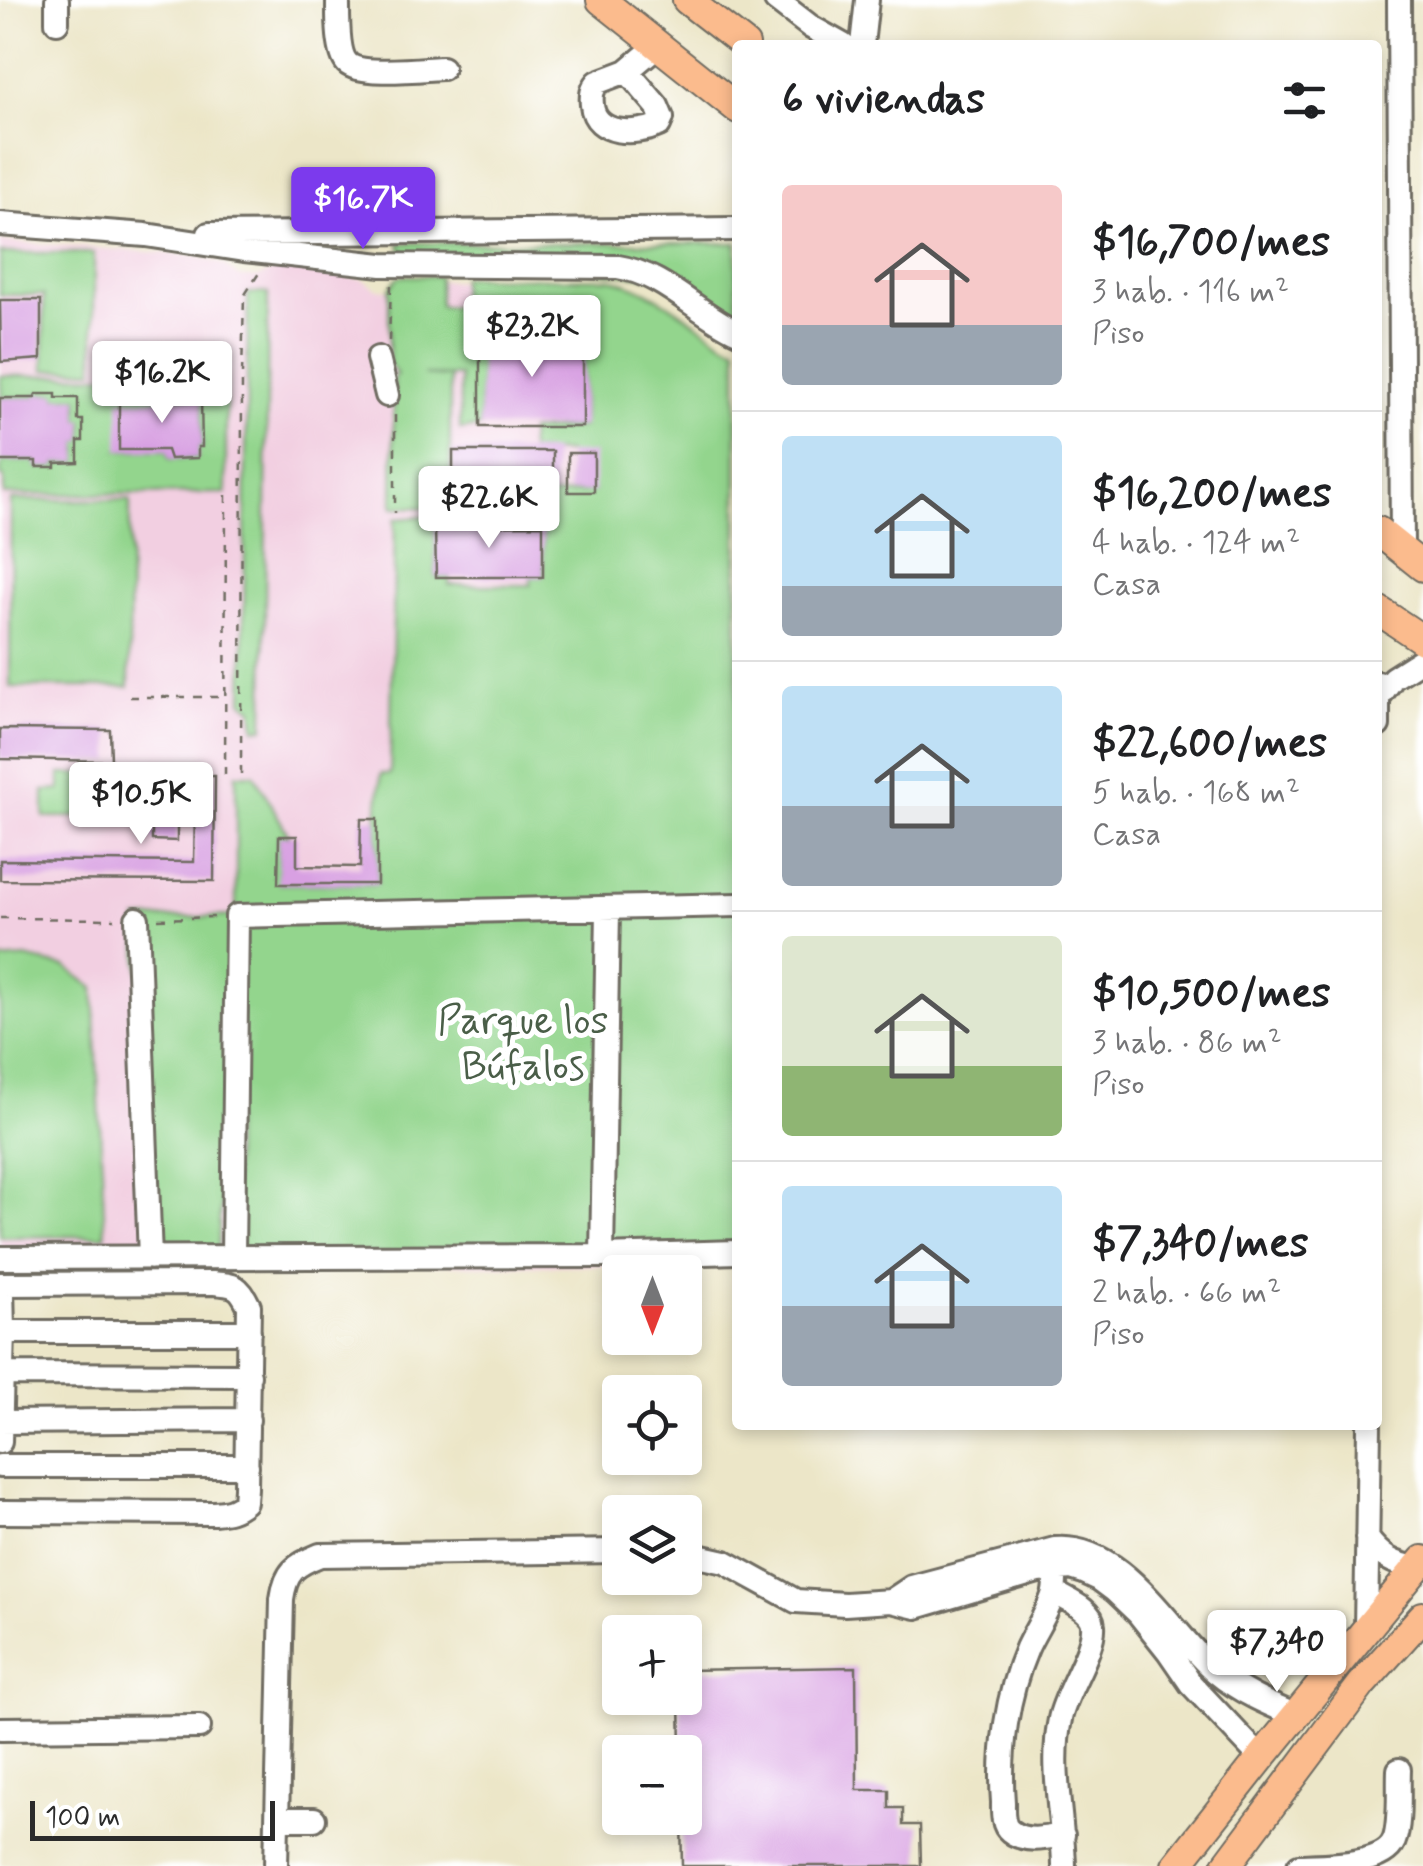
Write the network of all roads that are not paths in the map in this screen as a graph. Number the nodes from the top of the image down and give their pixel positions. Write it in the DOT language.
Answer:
graph roads {
  1 [pos="338,0"];
  2 [pos="601,0"];
  3 [pos="687,0"];
  4 [pos="776,0"];
  5 [pos="867,0"];
  6 [pos="1400,0"];
  7 [pos="739,40"];
  8 [pos="834,40"];
  9 [pos="863,40"];
  10 [pos="658,45"];
  11 [pos="442,68"];
  12 [pos="627,72"];
  13 [pos="732,104"];
  14 [pos="0,224"];
  15 [pos="732,229"];
  16 [pos="397,232"];
  17 [pos="146,236"];
  18 [pos="395,274"];
  19 [pos="732,329"];
  20 [pos="384,351"];
  21 [pos="391,405"];
  22 [pos="1382,534"];
  23 [pos="1412,558"];
  24 [pos="1382,613"];
  25 [pos="1423,640"];
  26 [pos="1423,659"];
  27 [pos="1382,693"];
  28 [pos="732,906"];
  29 [pos="608,910"];
  30 [pos="137,919"];
  31 [pos="732,1252"];
  32 [pos="602,1255"];
  33 [pos="636,1255"];
  34 [pos="234,1256"];
  35 [pos="602,1256"];
  36 [pos="0,1258"];
  37 [pos="150,1258"];
  38 [pos="1,1284"];
  39 [pos="2,1332"];
  40 [pos="249,1332"];
  41 [pos="1,1374"];
  42 [pos="248,1375"];
  43 [pos="248,1420"];
  44 [pos="0,1422"];
  45 [pos="1369,1430"];
  46 [pos="0,1442"];
  47 [pos="0,1466"];
  48 [pos="247,1466"];
  49 [pos="0,1512"];
  50 [pos="1368,1538"];
  51 [pos="602,1552"];
  52 [pos="702,1557"];
  53 [pos="1055,1558"];
  54 [pos="1420,1564"];
  55 [pos="1054,1592"];
  56 [pos="1423,1616"];
  57 [pos="1366,1630"];
  58 [pos="1297,1716"];
  59 [pos="199,1727"];
  60 [pos="0,1729"];
  61 [pos="1261,1758"];
  62 [pos="1398,1770"];
  63 [pos="278,1819"];
  64 [pos="314,1820"];
  65 [pos="1063,1835"];
  66 [pos="276,1866"];
  67 [pos="1064,1866"];
  68 [pos="1176,1866"];
  69 [pos="1226,1866"];
  70 [pos="1299,1866"];
  1 -- 11 [label="street"];
  2 -- 10 [label="main road"];
  3 -- 7 [label="main road"];
  4 -- 8 [label="street"];
  5 -- 9 [label="street"];
  6 -- 23 [label="street"];
  10 -- 12 [label="street"];
  10 -- 13 [label="main road"];
  14 -- 17 [label="street"];
  15 -- 16 [label="street"];
  16 -- 17 [label="street"];
  16 -- 18 [label="street"];
  17 -- 18 [label="street"];
  18 -- 19 [label="street"];
  20 -- 21 [label="street"];
  22 -- 23 [label="main road"];
  24 -- 25 [label="main road"];
  26 -- 27 [label="street"];
  28 -- 29 [label="street"];
  29 -- 32 [label="street"];
  29 -- 34 [label="street"];
  30 -- 37 [label="street"];
  31 -- 33 [label="street"];
  34 -- 35 [label="street"];
  34 -- 37 [label="street"];
  36 -- 37 [label="street"];
  38 -- 39 [label="street"];
  38 -- 40 [label="street"];
  39 -- 40 [label="street"];
  39 -- 41 [label="street"];
  40 -- 42 [label="street"];
  41 -- 42 [label="street"];
  41 -- 44 [label="street"];
  42 -- 43 [label="street"];
  43 -- 44 [label="street"];
  43 -- 48 [label="street"];
  44 -- 46 [label="street"];
  45 -- 50 [label="street"];
  47 -- 48 [label="street"];
  48 -- 49 [label="street"];
  50 -- 54 [label="street"];
  50 -- 57 [label="street"];
  51 -- 63 [label="street"];
  52 -- 53 [label="street"];
  53 -- 55 [label="street"];
  53 -- 58 [label="street"];
  53 -- 61 [label="street"];
  54 -- 57 [label="main road"];
  55 -- 65 [label="street"];
  55 -- 65 [label="street"];
  56 -- 69 [label="main road"];
  57 -- 58 [label="main road"];
  58 -- 61 [label="main road"];
  59 -- 60 [label="street"];
  61 -- 68 [label="main road"];
  62 -- 70 [label="street"];
  63 -- 64 [label="street"];
  63 -- 66 [label="street"];
  65 -- 67 [label="street"];
}
